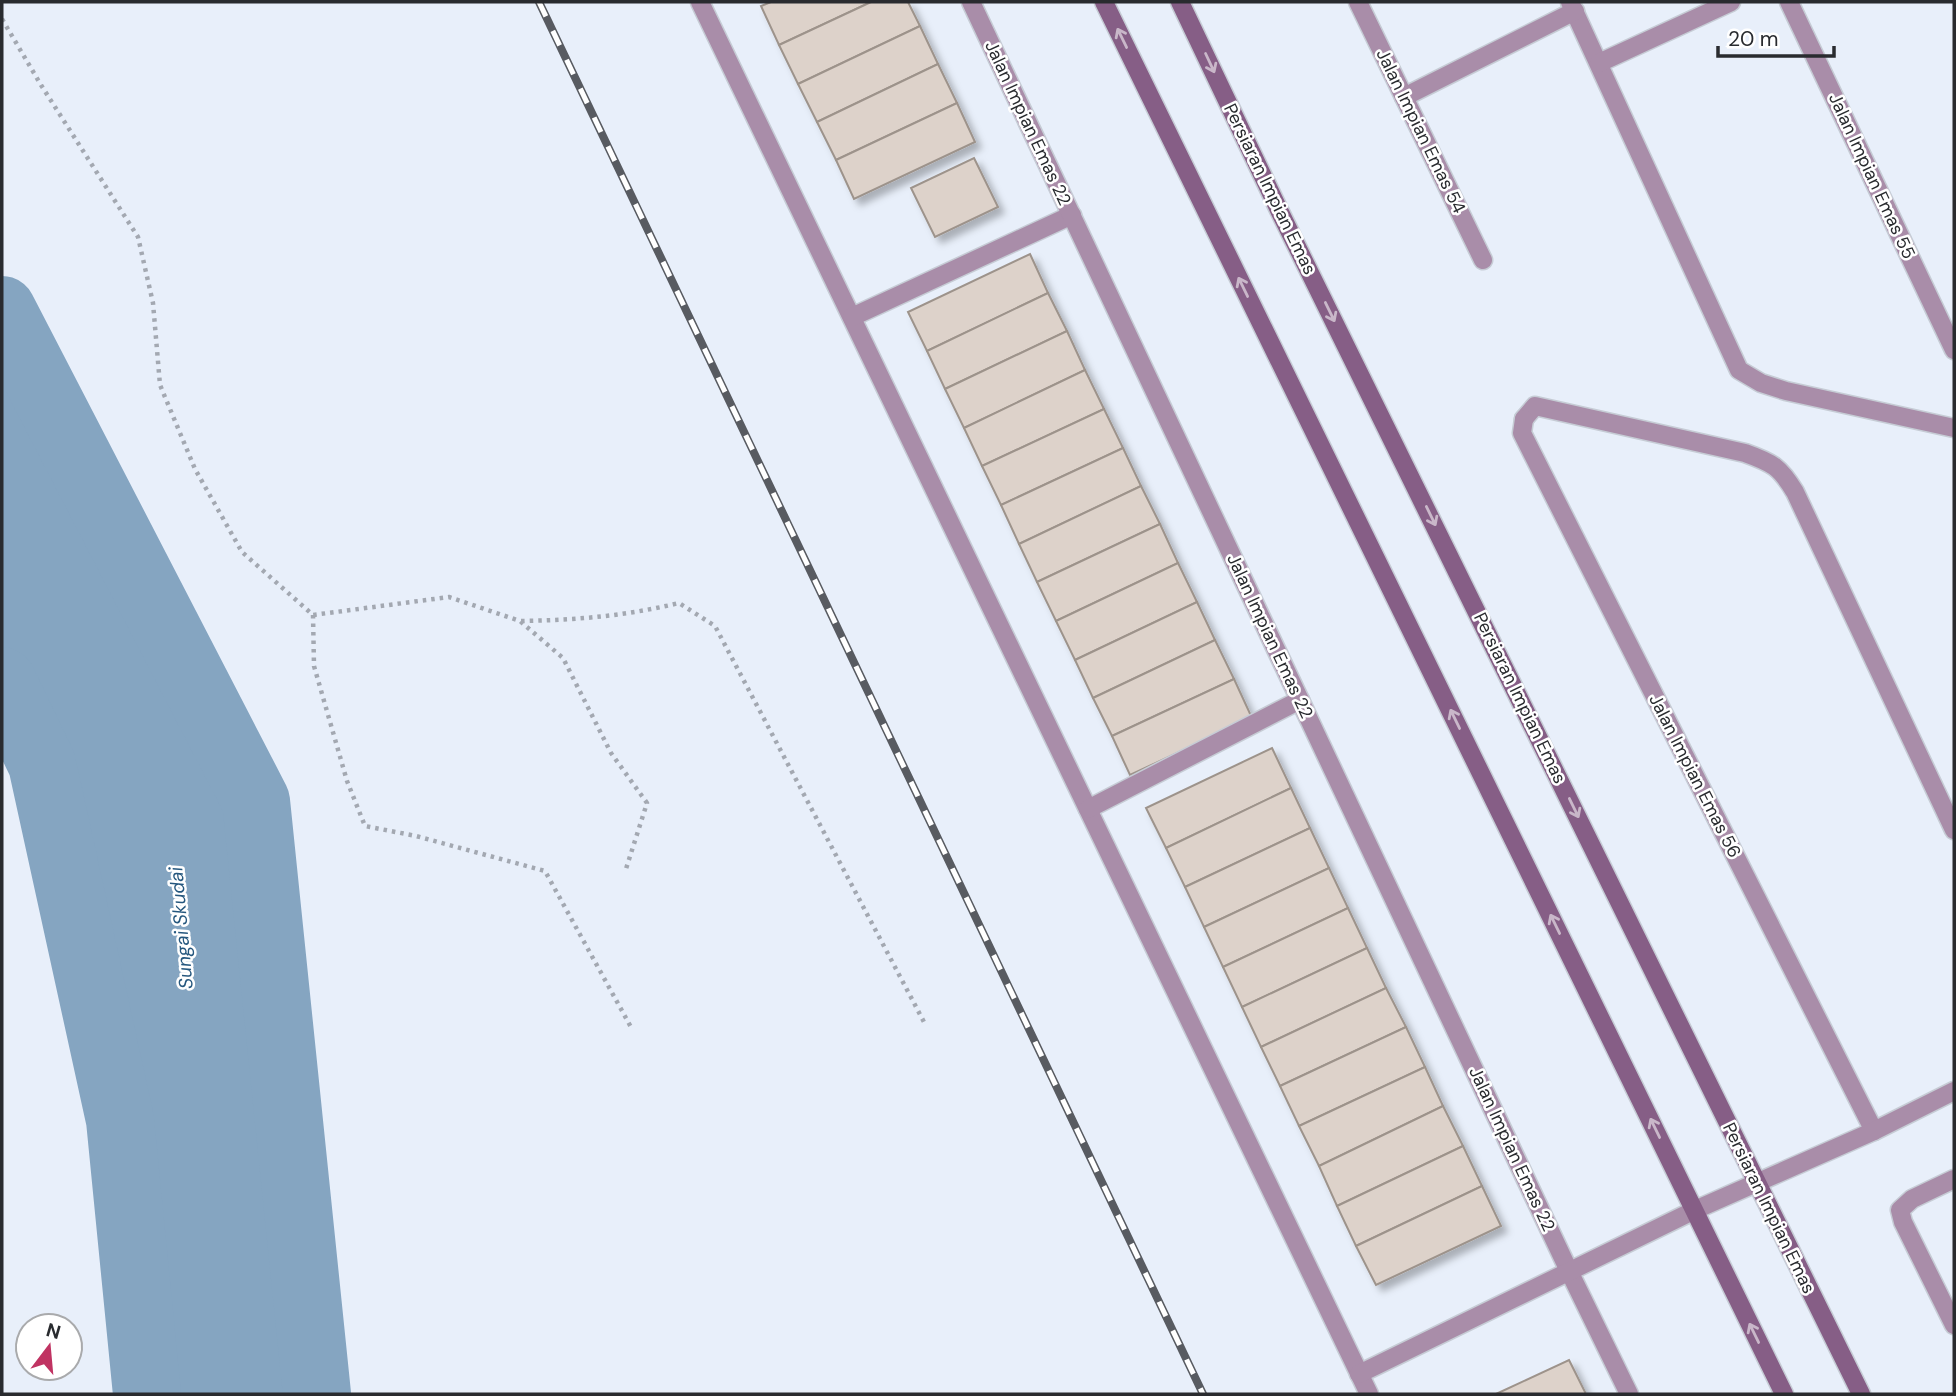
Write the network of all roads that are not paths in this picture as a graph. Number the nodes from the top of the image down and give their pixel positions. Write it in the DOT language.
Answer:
graph roads {
  1 [pos="700,2"];
  2 [pos="971,2"];
  3 [pos="1104,2"];
  4 [pos="1180,2"];
  5 [pos="1358,2"];
  6 [pos="1731,2"];
  7 [pos="1789,2"];
  8 [pos="1573,6"];
  9 [pos="1599,62"];
  10 [pos="1404,97"];
  11 [pos="1072,215"];
  12 [pos="1483,260"];
  13 [pos="852,317"];
  14 [pos="1954,350"];
  15 [pos="1954,428"];
  16 [pos="1300,700"];
  17 [pos="1088,810"];
  18 [pos="1954,830"];
  19 [pos="1954,1091"];
  20 [pos="1874,1132"];
  21 [pos="1954,1179"];
  22 [pos="1756,1183"];
  23 [pos="1695,1210"];
  24 [pos="1569,1271"];
  25 [pos="1954,1325"];
  26 [pos="1359,1374"];
  27 [pos="1369,1394"];
  28 [pos="1629,1394"];
  29 [pos="1784,1394"];
  30 [pos="1861,1394"];
  1 -- 13 [label="street"];
  2 -- 11 [label="street, Jalan Impian Emas 22"];
  23 -- 3 [label="main road, one-way"];
  4 -- 22 [label="main road, Persiaran Impian Emas, one-way"];
  5 -- 10 [label="street, Jalan Impian Emas 54"];
  6 -- 9 [label="street"];
  7 -- 14 [label="street, Jalan Impian Emas 55"];
  8 -- 9 [label="street"];
  8 -- 10 [label="street"];
  9 -- 15 [label="street"];
  10 -- 12 [label="street, Jalan Impian Emas 54"];
  11 -- 13 [label="street"];
  11 -- 16 [label="street, Jalan Impian Emas 22"];
  13 -- 17 [label="street"];
  16 -- 17 [label="street"];
  16 -- 24 [label="street, Jalan Impian Emas 22"];
  17 -- 26 [label="street"];
  18 -- 20 [label="street, Jalan Impian Emas 56"];
  19 -- 20 [label="street"];
  20 -- 22 [label="street"];
  21 -- 25 [label="street"];
  22 -- 23 [label="street"];
  22 -- 30 [label="main road, Persiaran Impian Emas"];
  23 -- 24 [label="street"];
  29 -- 23 [label="main road, one-way"];
  24 -- 26 [label="street"];
  24 -- 28 [label="street, Jalan Impian Emas 22"];
  26 -- 27 [label="street"];
}
